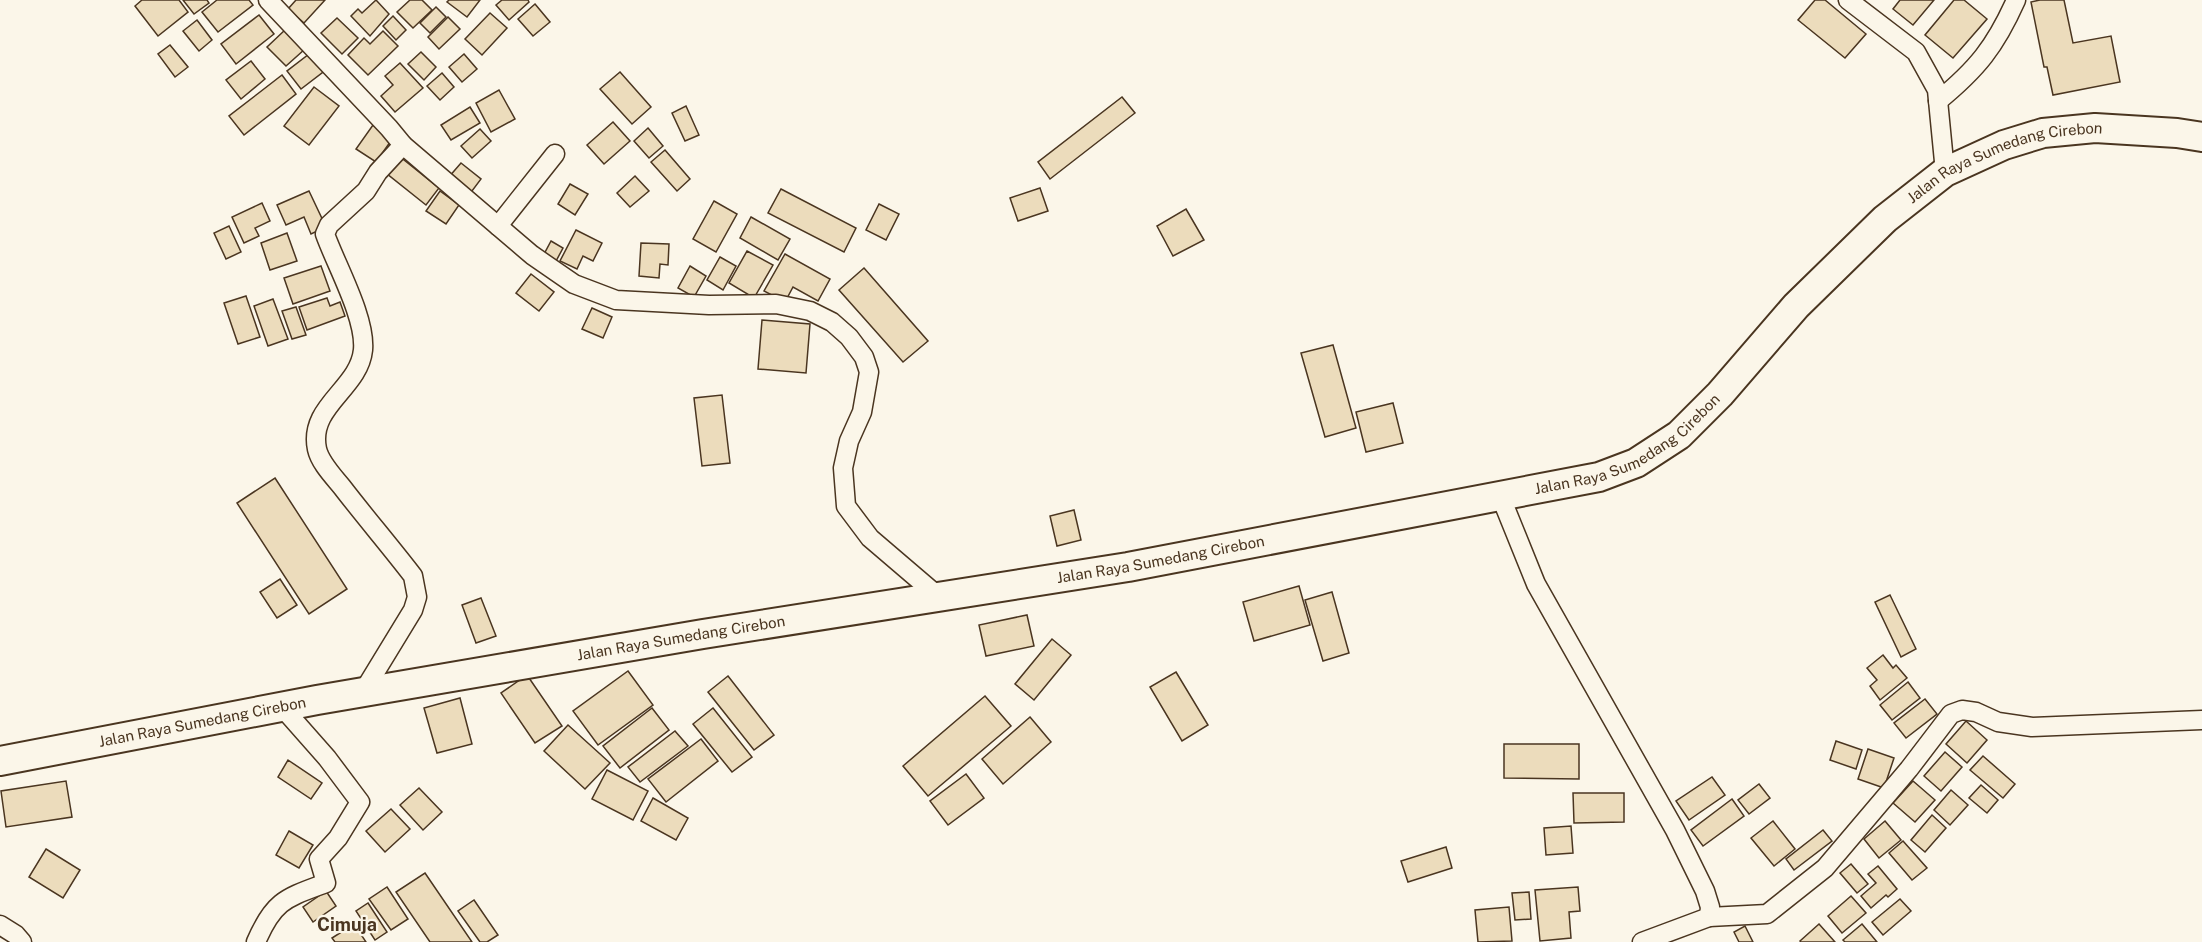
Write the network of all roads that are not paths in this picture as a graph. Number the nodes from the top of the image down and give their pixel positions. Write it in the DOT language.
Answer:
graph roads {
  1 [pos="268,0"];
  2 [pos="1848,0"];
  3 [pos="2016,0"];
  4 [pos="1938,101"];
  5 [pos="2202,137"];
  6 [pos="403,145"];
  7 [pos="555,154"];
  8 [pos="1945,172"];
  9 [pos="498,226"];
  10 [pos="1500,495"];
  11 [pos="939,597"];
  12 [pos="363,692"];
  13 [pos="282,706"];
  14 [pos="2202,720"];
  15 [pos="0,761"];
  16 [pos="1709,917"];
  17 [pos="0,925"];
  18 [pos="22,942"];
  19 [pos="256,942"];
  20 [pos="1642,942"];
  1 -- 6 [label="street"];
  2 -- 4 [label="street"];
  3 -- 4 [label="street"];
  4 -- 8 [label="street"];
  5 -- 8 [label="highway, Jalan Raya Sumedang Cirebon"];
  6 -- 9 [label="street"];
  6 -- 12 [label="street"];
  7 -- 9 [label="street"];
  8 -- 10 [label="highway, Jalan Raya Sumedang Cirebon"];
  9 -- 11 [label="street"];
  10 -- 11 [label="highway, Jalan Raya Sumedang Cirebon"];
  10 -- 16 [label="street"];
  11 -- 12 [label="highway, Jalan Raya Sumedang Cirebon"];
  12 -- 13 [label="highway, Jalan Raya Sumedang Cirebon"];
  13 -- 15 [label="highway, Jalan Raya Sumedang Cirebon"];
  13 -- 19 [label="street"];
  14 -- 16 [label="street"];
  16 -- 20 [label="street"];
  17 -- 18 [label="street"];
}
